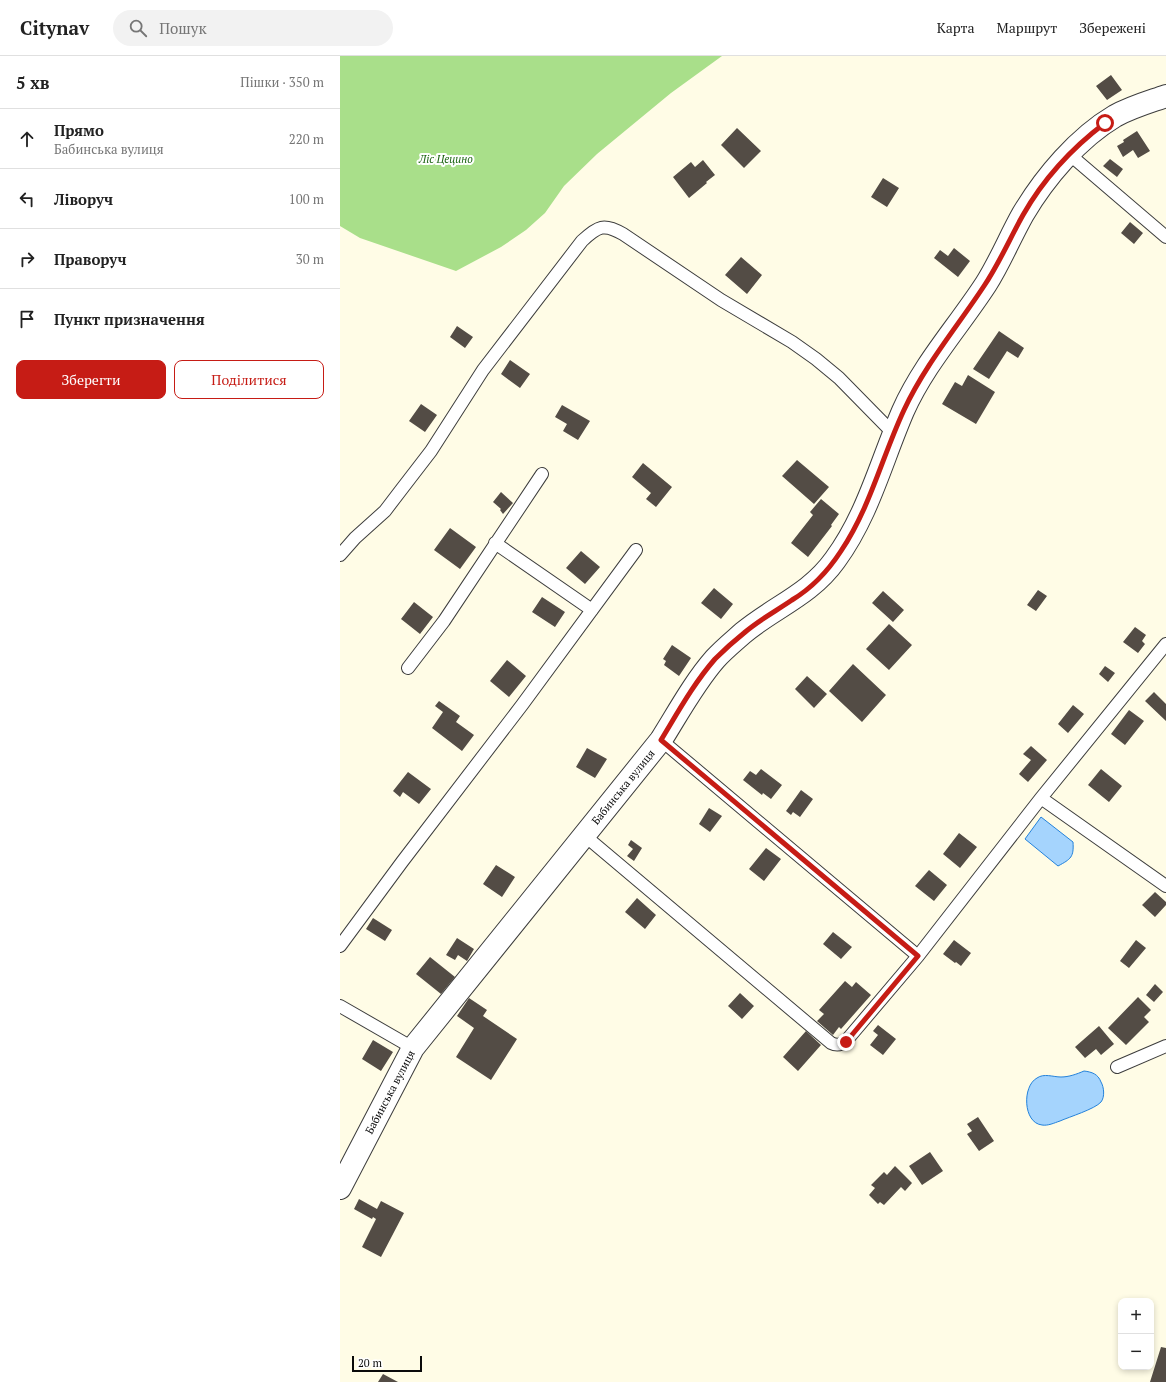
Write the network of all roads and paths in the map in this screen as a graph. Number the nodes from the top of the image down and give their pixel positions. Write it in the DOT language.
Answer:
graph roads {
  1 [pos="1166,96"];
  2 [pos="1069,154"];
  3 [pos="1166,237"];
  4 [pos="894,434"];
  5 [pos="542,474"];
  6 [pos="496,543"];
  7 [pos="636,550"];
  8 [pos="340,555"];
  9 [pos="592,610"];
  10 [pos="1166,644"];
  11 [pos="408,668"];
  12 [pos="661,740"];
  13 [pos="1041,798"];
  14 [pos="584,835"];
  15 [pos="1166,886"];
  16 [pos="340,946"];
  17 [pos="918,956"];
  18 [pos="340,1006"];
  19 [pos="1166,1046"];
  20 [pos="413,1048"];
  21 [pos="1117,1067"];
  22 [pos="340,1188"];
  1 -- 2 [label="street, Бабинська вулиця"];
  2 -- 3 [label="lane"];
  2 -- 4 [label="street, Бабинська вулиця"];
  4 -- 8 [label="lane"];
  4 -- 12 [label="street, Бабинська вулиця"];
  5 -- 6 [label="lane"];
  6 -- 9 [label="lane"];
  6 -- 11 [label="lane"];
  7 -- 9 [label="lane"];
  9 -- 16 [label="lane"];
  10 -- 13 [label="lane"];
  12 -- 14 [label="street, Бабинська вулиця"];
  12 -- 17 [label="lane"];
  13 -- 15 [label="lane"];
  13 -- 17 [label="lane"];
  14 -- 17 [label="lane"];
  14 -- 20 [label="street, Бабинська вулиця"];
  18 -- 20 [label="lane"];
  19 -- 21 [label="lane"];
  20 -- 22 [label="street, Бабинська вулиця"];
}
